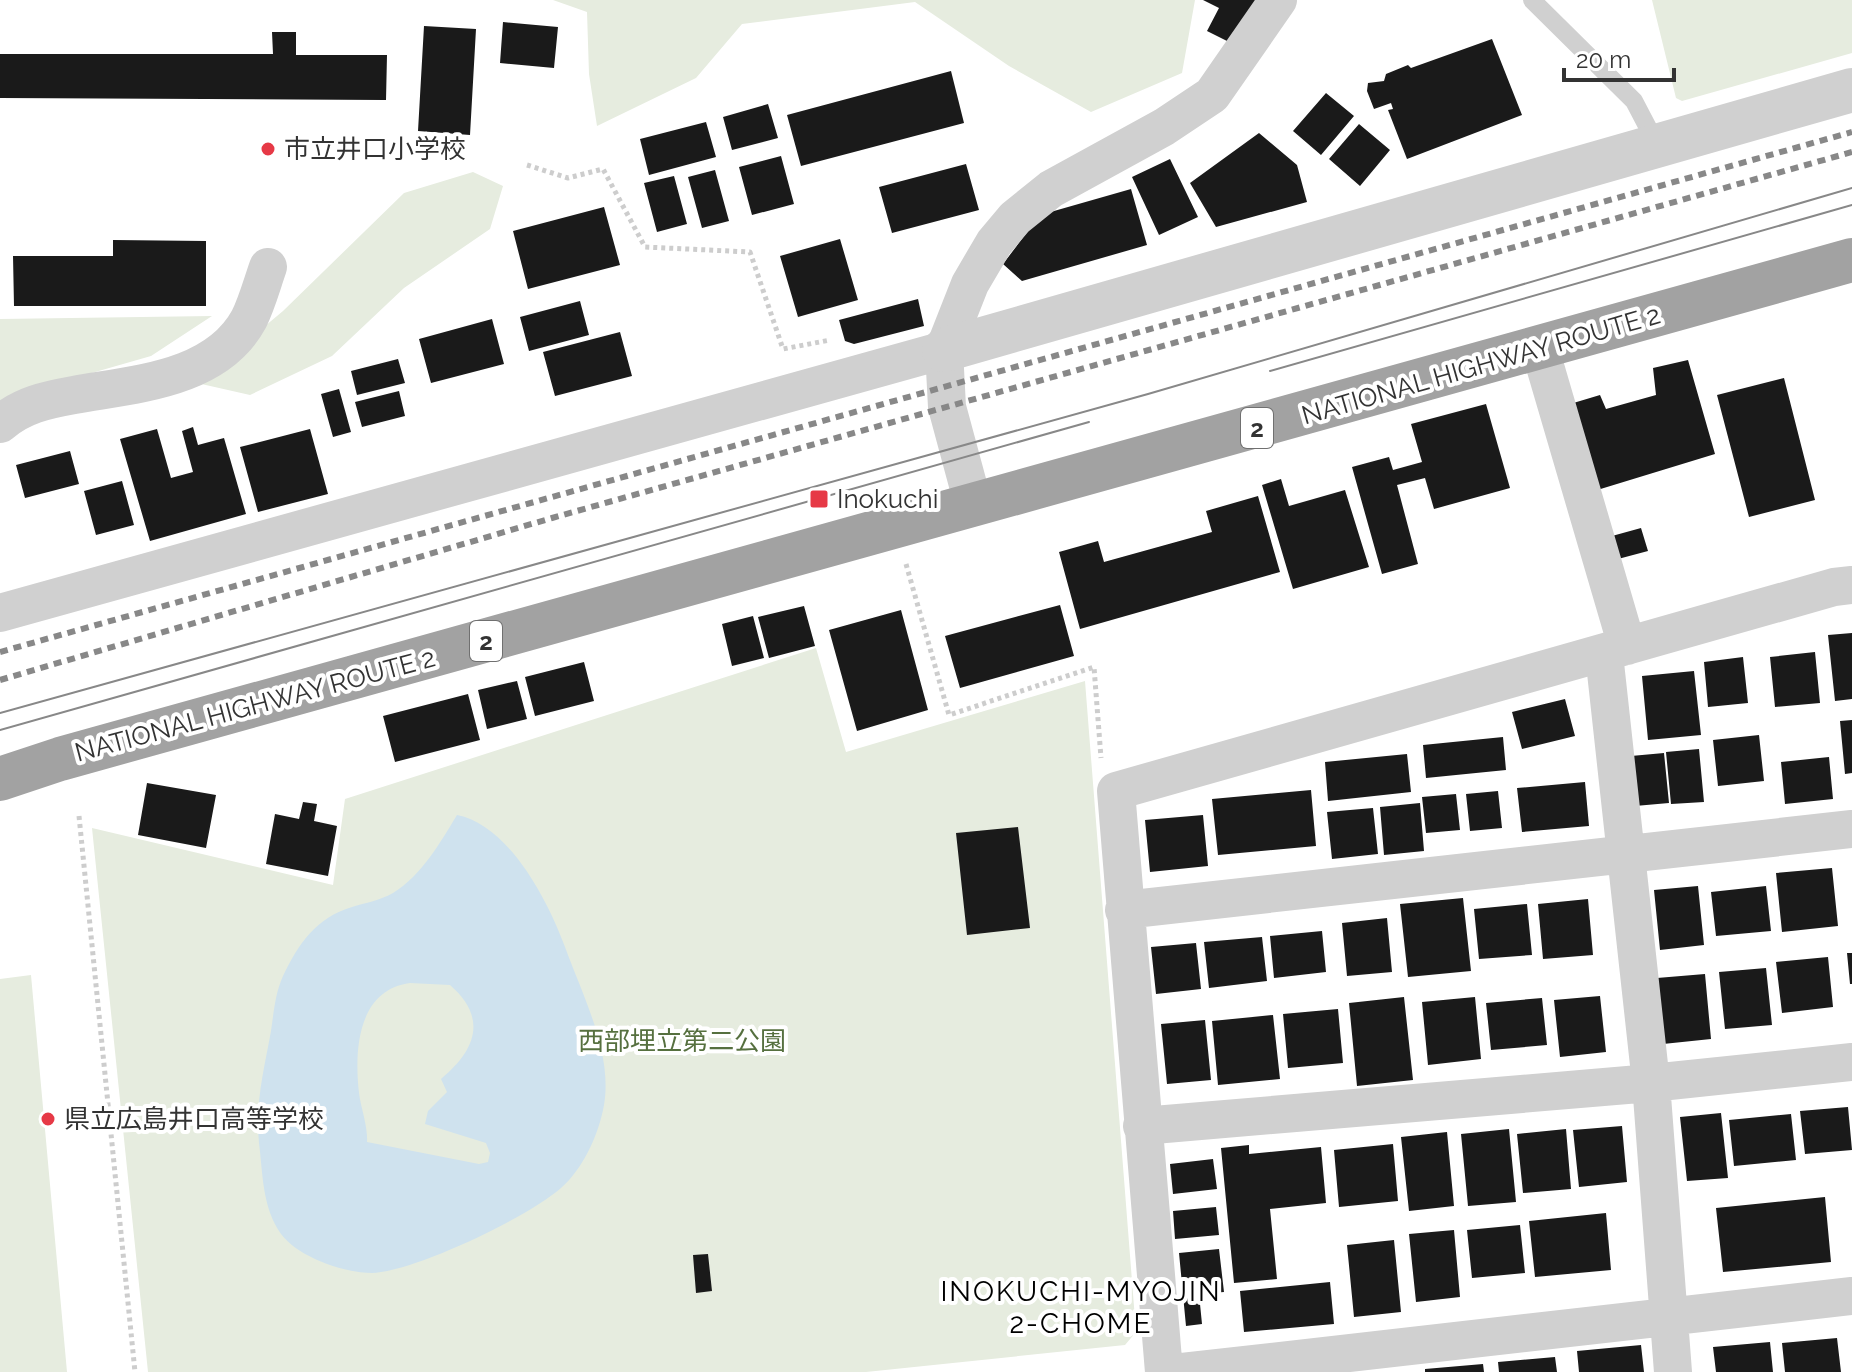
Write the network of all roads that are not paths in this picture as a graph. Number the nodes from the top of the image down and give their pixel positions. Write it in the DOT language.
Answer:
graph roads {
  1 [pos="1278,0"];
  2 [pos="1532,0"];
  3 [pos="1852,90"];
  4 [pos="1658,145"];
  5 [pos="1852,260"];
  6 [pos="268,267"];
  7 [pos="1540,349"];
  8 [pos="944,350"];
  9 [pos="0,424"];
  10 [pos="974,507"];
  11 [pos="1852,585"];
  12 [pos="0,613"];
  13 [pos="1615,650"];
  14 [pos="0,779"];
  15 [pos="1852,829"];
  16 [pos="1626,853"];
  17 [pos="1124,910"];
  18 [pos="1852,1062"];
  19 [pos="1651,1083"];
  20 [pos="1142,1126"];
  21 [pos="1852,1296"];
  22 [pos="1667,1316"];
  23 [pos="1164,1372"];
  24 [pos="1182,1372"];
  25 [pos="1673,1372"];
  1 -- 8 [label="street"];
  2 -- 4 [label="lane"];
  3 -- 4 [label="street"];
  4 -- 8 [label="street"];
  5 -- 7 [label="highway, NATIONAL HIGHWAY ROUTE 2 / 2"];
  6 -- 9 [label="street"];
  7 -- 10 [label="highway, NATIONAL HIGHWAY ROUTE 2 / 2"];
  7 -- 13 [label="street"];
  8 -- 10 [label="street"];
  8 -- 12 [label="street"];
  10 -- 14 [label="highway, NATIONAL HIGHWAY ROUTE 2 / 2"];
  11 -- 13 [label="street"];
  13 -- 16 [label="street"];
  13 -- 17 [label="street"];
  15 -- 16 [label="street"];
  16 -- 17 [label="street"];
  16 -- 19 [label="street"];
  17 -- 20 [label="street"];
  18 -- 19 [label="street"];
  19 -- 20 [label="street"];
  19 -- 22 [label="street"];
  20 -- 23 [label="street"];
  21 -- 22 [label="street"];
  22 -- 24 [label="street"];
  22 -- 25 [label="street"];
}
